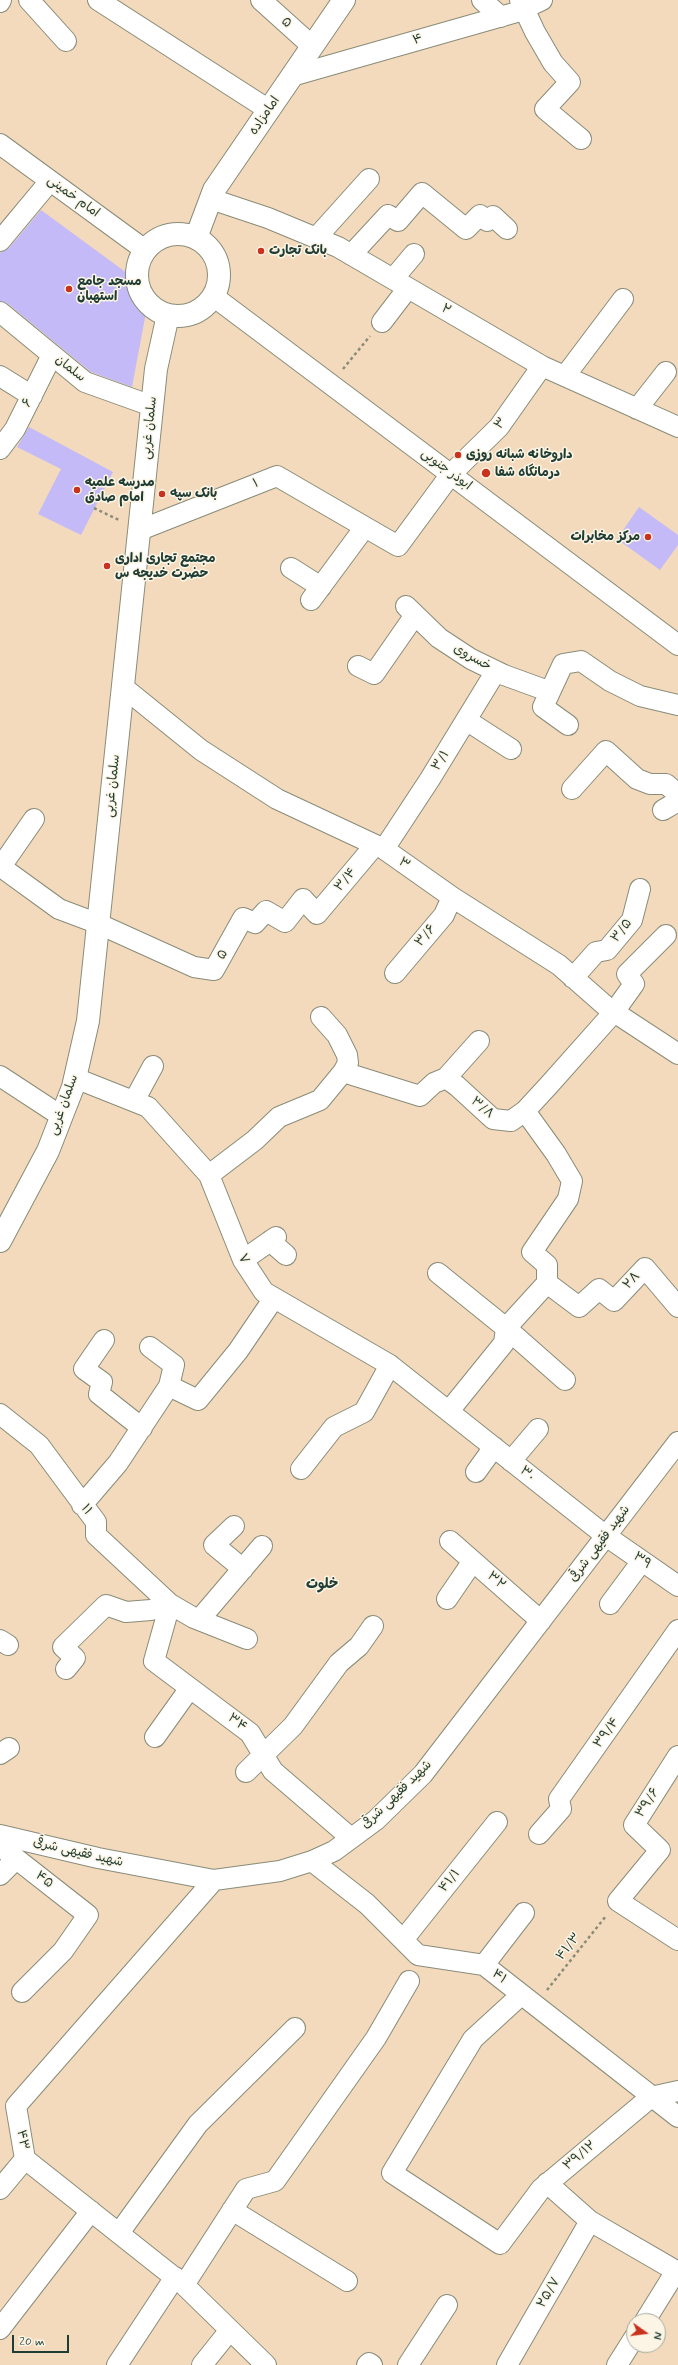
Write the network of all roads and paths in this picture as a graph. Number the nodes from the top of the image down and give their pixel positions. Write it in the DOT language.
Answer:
graph roads {
  1 [pos="29,0"];
  2 [pos="98,0"];
  3 [pos="261,0"];
  4 [pos="344,0"];
  5 [pos="482,0"];
  6 [pos="542,0"];
  7 [pos="522,4"];
  8 [pos="501,17"];
  9 [pos="66,41"];
  10 [pos="312,46"];
  11 [pos="292,76"];
  12 [pos="269,110"];
  13 [pos="581,139"];
  14 [pos="0,144"];
  15 [pos="369,179"];
  16 [pos="50,181"];
  17 [pos="211,200"];
  18 [pos="508,229"];
  19 [pos="196,238"];
  20 [pos="316,238"];
  21 [pos="0,241"];
  22 [pos="145,250"];
  23 [pos="414,254"];
  24 [pos="351,255"];
  25 [pos="401,284"];
  26 [pos="213,296"];
  27 [pos="623,299"];
  28 [pos="0,312"];
  29 [pos="168,315"];
  30 [pos="382,322"];
  31 [pos="52,355"];
  32 [pos="542,366"];
  33 [pos="666,372"];
  34 [pos="0,376"];
  35 [pos="565,376"];
  36 [pos="331,384"];
  37 [pos="32,396"];
  38 [pos="152,406"];
  39 [pos="637,409"];
  40 [pos="678,427"];
  41 [pos="0,449"];
  42 [pos="451,474"];
  43 [pos="94,508"];
  44 [pos="365,527"];
  45 [pos="140,530"];
  46 [pos="292,568"];
  47 [pos="678,645"];
  48 [pos="358,666"];
  49 [pos="496,671"];
  50 [pos="123,687"];
  51 [pos="548,691"];
  52 [pos="678,705"];
  53 [pos="466,720"];
  54 [pos="568,724"];
  55 [pos="511,749"];
  56 [pos="572,789"];
  57 [pos="678,794"];
  58 [pos="34,819"];
  59 [pos="379,847"];
  60 [pos="0,868"];
  61 [pos="640,890"];
  62 [pos="452,897"];
  63 [pos="317,914"];
  64 [pos="99,924"];
  65 [pos="666,935"];
  66 [pos="395,973"];
  67 [pos="573,978"];
  68 [pos="614,1012"];
  69 [pos="321,1017"];
  70 [pos="479,1040"];
  71 [pos="677,1050"];
  72 [pos="153,1066"];
  73 [pos="343,1072"];
  74 [pos="0,1076"];
  75 [pos="75,1078"];
  76 [pos="446,1078"];
  77 [pos="134,1102"];
  78 [pos="525,1111"];
  79 [pos="61,1116"];
  80 [pos="209,1175"];
  81 [pos="0,1241"];
  82 [pos="286,1255"];
  83 [pos="243,1260"];
  84 [pos="438,1273"];
  85 [pos="547,1284"];
  86 [pos="274,1298"];
  87 [pos="678,1307"];
  88 [pos="506,1328"];
  89 [pos="104,1340"];
  90 [pos="150,1347"];
  91 [pos="390,1365"];
  92 [pos="566,1380"];
  93 [pos="169,1386"];
  94 [pos="449,1411"];
  95 [pos="0,1414"];
  96 [pos="142,1428"];
  97 [pos="538,1429"];
  98 [pos="678,1442"];
  99 [pos="494,1447"];
  100 [pos="511,1461"];
  101 [pos="301,1469"];
  102 [pos="476,1472"];
  103 [pos="82,1505"];
  104 [pos="234,1526"];
  105 [pos="606,1536"];
  106 [pos="450,1541"];
  107 [pos="262,1546"];
  108 [pos="473,1561"];
  109 [pos="642,1561"];
  110 [pos="243,1569"];
  111 [pos="678,1586"];
  112 [pos="447,1598"];
  113 [pos="170,1604"];
  114 [pos="610,1604"];
  115 [pos="198,1620"];
  116 [pos="541,1621"];
  117 [pos="373,1626"];
  118 [pos="678,1630"];
  119 [pos="247,1639"];
  120 [pos="66,1668"];
  121 [pos="190,1688"];
  122 [pos="155,1737"];
  123 [pos="263,1754"];
  124 [pos="678,1756"];
  125 [pos="246,1772"];
  126 [pos="497,1822"];
  127 [pos="539,1834"];
  128 [pos="0,1835"];
  129 [pos="351,1838"];
  130 [pos="0,1846"];
  131 [pos="16,1859"];
  132 [pos="312,1861"];
  133 [pos="0,1875"];
  134 [pos="214,1880"];
  135 [pos="618,1901"];
  136 [pos="524,1913"];
  137 [pos="402,1940"];
  138 [pos="678,1940"];
  139 [pos="484,1965"];
  140 [pos="409,1981"];
  141 [pos="22,1992"];
  142 [pos="528,2000"];
  143 [pos="295,2028"];
  144 [pos="678,2091"];
  145 [pos="650,2096"];
  146 [pos="0,2098"];
  147 [pos="17,2116"];
  148 [pos="678,2117"];
  149 [pos="25,2159"];
  150 [pos="547,2183"];
  151 [pos="0,2189"];
  152 [pos="232,2210"];
  153 [pos="91,2211"];
  154 [pos="590,2221"];
  155 [pos="119,2233"];
  156 [pos="677,2272"];
  157 [pos="179,2281"];
  158 [pos="347,2281"];
  159 [pos="447,2305"];
  160 [pos="649,2313"];
  161 [pos="0,2328"];
  162 [pos="230,2330"];
  163 [pos="626,2351"];
  164 [pos="117,2365"];
  165 [pos="202,2365"];
  166 [pos="266,2365"];
  167 [pos="367,2365"];
  168 [pos="372,2365"];
  169 [pos="408,2365"];
  170 [pos="507,2365"];
  171 [pos="617,2365"];
  1 -- 9 [label="street"];
  2 -- 12 [label="street"];
  3 -- 10 [label="street, ۵"];
  4 -- 10 [label="main road, امامزاده"];
  5 -- 8 [label="street"];
  6 -- 7 [label="street, ۴"];
  7 -- 8 [label="street, ۴"];
  7 -- 13 [label="street"];
  8 -- 11 [label="street, ۴"];
  10 -- 11 [label="main road, امامزاده"];
  11 -- 12 [label="main road, امامزاده"];
  12 -- 17 [label="main road, امامزاده"];
  14 -- 16 [label="street, امام خمینی"];
  15 -- 20 [label="street"];
  16 -- 21 [label="street"];
  16 -- 22 [label="street, امام خمینی"];
  17 -- 19 [label="main road, امامزاده"];
  17 -- 20 [label="street, ۲"];
  18 -- 24 [label="street"];
  19 -- 22 [label="main road"];
  19 -- 26 [label="main road"];
  20 -- 24 [label="street, ۲"];
  22 -- 29 [label="main road"];
  23 -- 25 [label="street"];
  24 -- 25 [label="street, ۲"];
  25 -- 30 [label="street"];
  25 -- 32 [label="street, ۲"];
  26 -- 29 [label="main road"];
  26 -- 36 [label="street, ابوذر جنوبی"];
  27 -- 35 [label="street"];
  28 -- 31 [label="street, سلمان"];
  29 -- 38 [label="main road, سلمان غربی"];
  30 -- 36 [label="path"];
  31 -- 37 [label="street, ۶"];
  31 -- 38 [label="street, سلمان"];
  32 -- 35 [label="street, ۲"];
  32 -- 42 [label="street, ۳"];
  33 -- 39 [label="street"];
  34 -- 37 [label="street"];
  35 -- 39 [label="street, ۲"];
  36 -- 42 [label="street, ابوذر جنوبی"];
  37 -- 41 [label="street, ۶"];
  38 -- 45 [label="main road, سلمان غربی"];
  39 -- 40 [label="street, ۲"];
  42 -- 44 [label="street"];
  42 -- 47 [label="street, ابوذر جنوبی"];
  43 -- 45 [label="path"];
  44 -- 45 [label="street, ۱"];
  44 -- 46 [label="street"];
  45 -- 50 [label="main road, سلمان غربی"];
  48 -- 49 [label="street, خسروی"];
  49 -- 51 [label="street, خسروی"];
  49 -- 53 [label="street, ۳/۱"];
  50 -- 59 [label="street, ۳"];
  50 -- 64 [label="main road, سلمان غربی"];
  51 -- 52 [label="street"];
  51 -- 54 [label="street"];
  53 -- 55 [label="street"];
  53 -- 59 [label="street, ۳/۱"];
  56 -- 57 [label="street"];
  58 -- 60 [label="street"];
  59 -- 62 [label="street, ۳"];
  59 -- 63 [label="street, ۳/۴"];
  60 -- 64 [label="street"];
  61 -- 67 [label="street, ۳/۵"];
  62 -- 66 [label="street, ۳/۶"];
  62 -- 67 [label="street, ۳"];
  63 -- 64 [label="street, ۵"];
  64 -- 75 [label="main road, سلمان غربی"];
  65 -- 68 [label="street"];
  67 -- 68 [label="street, ۳"];
  68 -- 71 [label="street, ۳"];
  68 -- 78 [label="street, ۳/۸"];
  69 -- 73 [label="street"];
  70 -- 76 [label="street"];
  72 -- 77 [label="street"];
  73 -- 76 [label="street"];
  73 -- 80 [label="street"];
  74 -- 79 [label="street"];
  75 -- 77 [label="street, ۷"];
  75 -- 79 [label="main road, سلمان غربی"];
  76 -- 78 [label="street, ۳/۸"];
  77 -- 80 [label="street, ۷"];
  78 -- 85 [label="street"];
  79 -- 81 [label="main road, سلمان غربی"];
  80 -- 83 [label="street, ۷"];
  82 -- 83 [label="street"];
  83 -- 86 [label="street, ۷"];
  84 -- 88 [label="street"];
  85 -- 87 [label="street, ۲۸"];
  85 -- 88 [label="street"];
  86 -- 91 [label="street, ۷"];
  86 -- 93 [label="street"];
  88 -- 92 [label="street"];
  88 -- 94 [label="street"];
  89 -- 96 [label="street"];
  90 -- 93 [label="street"];
  91 -- 94 [label="street, ۷"];
  91 -- 101 [label="street"];
  93 -- 96 [label="street"];
  94 -- 99 [label="street, ۳۰"];
  95 -- 103 [label="street, ۱۱"];
  96 -- 103 [label="street"];
  97 -- 100 [label="street"];
  98 -- 105 [label="street, شهید فقیهی شرقی"];
  99 -- 100 [label="street, ۳۰"];
  99 -- 102 [label="street"];
  100 -- 105 [label="street, ۳۰"];
  103 -- 113 [label="street, ۱۱"];
  104 -- 110 [label="street"];
  105 -- 109 [label="street, ۳۹"];
  105 -- 116 [label="street, شهید فقیهی شرقی"];
  106 -- 108 [label="street, ۳۲"];
  107 -- 110 [label="street"];
  108 -- 112 [label="street"];
  108 -- 116 [label="street, ۳۲"];
  109 -- 111 [label="street, ۳۹"];
  109 -- 114 [label="street"];
  110 -- 115 [label="street"];
  113 -- 115 [label="street, ۱۱"];
  113 -- 120 [label="street"];
  113 -- 121 [label="street, ۳۴"];
  115 -- 119 [label="street, ۱۱"];
  116 -- 129 [label="street, شهید فقیهی شرقی"];
  117 -- 123 [label="street"];
  118 -- 127 [label="street, ۳۹/۴"];
  121 -- 122 [label="street"];
  121 -- 123 [label="street, ۳۴"];
  123 -- 125 [label="street"];
  123 -- 129 [label="street, ۳۴"];
  124 -- 135 [label="street, ۳۹/۶"];
  126 -- 137 [label="street, ۴۱/۱"];
  128 -- 134 [label="street, شهید فقیهی شرقی"];
  129 -- 132 [label="street, شهید فقیهی شرقی"];
  130 -- 131 [label="street, ۴۵"];
  131 -- 133 [label="street"];
  131 -- 141 [label="street, ۴۵"];
  132 -- 134 [label="street, شهید فقیهی شرقی"];
  132 -- 137 [label="street, ۴۱"];
  134 -- 147 [label="street, ۴۳"];
  135 -- 138 [label="street"];
  135 -- 142 [label="path, ۴۱/۳"];
  136 -- 139 [label="street"];
  137 -- 139 [label="street, ۴۱"];
  139 -- 142 [label="street, ۴۱"];
  140 -- 152 [label="street"];
  142 -- 145 [label="street, ۴۱"];
  142 -- 150 [label="street, ۳۹/۱۲"];
  143 -- 155 [label="street"];
  144 -- 145 [label="street"];
  145 -- 148 [label="street, ۴۱"];
  145 -- 150 [label="street, ۳۹/۱۲"];
  146 -- 147 [label="street"];
  147 -- 149 [label="street, ۴۳"];
  149 -- 151 [label="street"];
  149 -- 153 [label="street, ۴۳"];
  150 -- 154 [label="street"];
  152 -- 157 [label="street"];
  152 -- 158 [label="street"];
  153 -- 155 [label="street, ۴۳"];
  153 -- 161 [label="street"];
  154 -- 156 [label="street"];
  154 -- 170 [label="street, ۲۵/۷"];
  155 -- 157 [label="street, ۴۳"];
  156 -- 160 [label="street"];
  157 -- 162 [label="street, ۴۳"];
  157 -- 164 [label="street"];
  159 -- 169 [label="street"];
  162 -- 165 [label="street"];
  162 -- 166 [label="street, ۴۳"];
  163 -- 171 [label="street"];
  167 -- 168 [label="street"];
}
